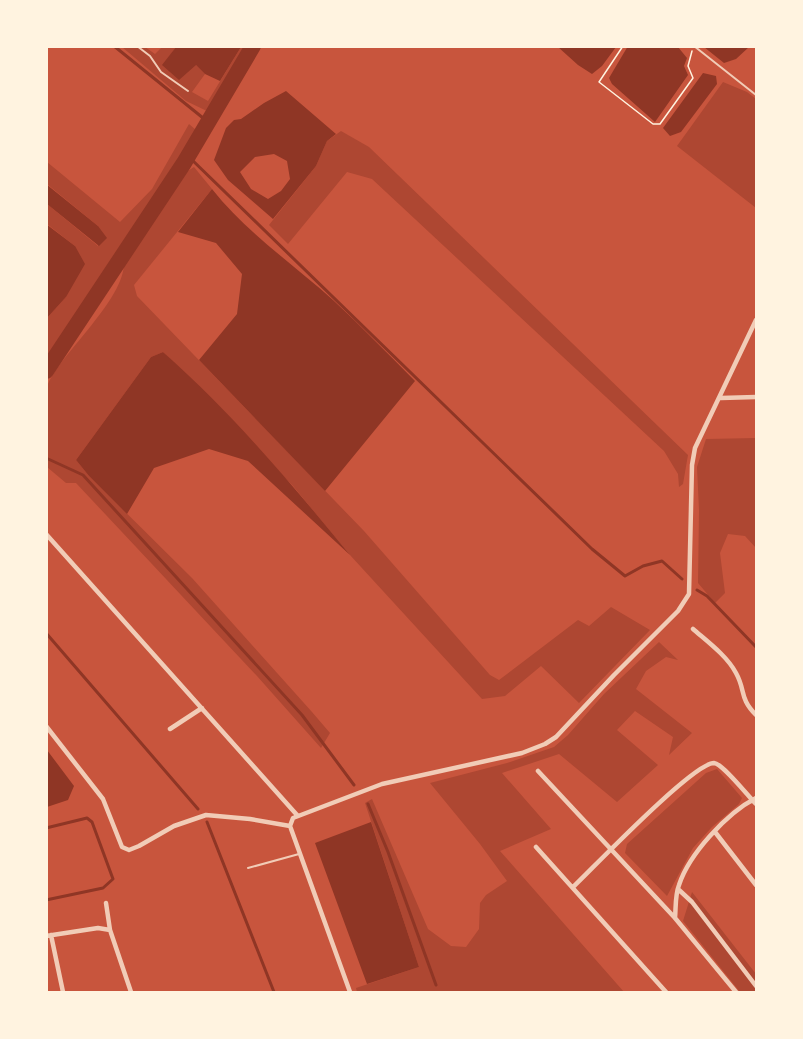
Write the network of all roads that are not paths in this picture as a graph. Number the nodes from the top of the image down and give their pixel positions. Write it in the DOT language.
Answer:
graph roads {
  1 [pos="137,46"];
  2 [pos="694,46"];
  3 [pos="188,92"];
  4 [pos="756,95"];
  5 [pos="756,320"];
  6 [pos="756,397"];
  7 [pos="721,398"];
  8 [pos="46,534"];
  9 [pos="693,629"];
  10 [pos="201,708"];
  11 [pos="756,715"];
  12 [pos="46,726"];
  13 [pos="170,729"];
  14 [pos="538,771"];
  15 [pos="755,801"];
  16 [pos="297,815"];
  17 [pos="290,826"];
  18 [pos="715,832"];
  19 [pos="536,847"];
  20 [pos="612,848"];
  21 [pos="299,854"];
  22 [pos="248,868"];
  23 [pos="756,885"];
  24 [pos="573,887"];
  25 [pos="678,889"];
  26 [pos="106,903"];
  27 [pos="675,918"];
  28 [pos="110,930"];
  29 [pos="49,936"];
  30 [pos="756,986"];
  31 [pos="63,993"];
  32 [pos="131,993"];
  33 [pos="350,993"];
  34 [pos="666,993"];
  35 [pos="736,993"];
  1 -- 3 [label="lane"];
  2 -- 4 [label="lane"];
  5 -- 7 [label="street"];
  6 -- 7 [label="street"];
  7 -- 16 [label="street"];
  8 -- 10 [label="street"];
  9 -- 11 [label="street"];
  10 -- 13 [label="street"];
  10 -- 16 [label="street"];
  12 -- 17 [label="street"];
  14 -- 20 [label="street"];
  15 -- 18 [label="street"];
  15 -- 20 [label="street"];
  16 -- 17 [label="street"];
  17 -- 21 [label="street"];
  18 -- 23 [label="street"];
  18 -- 25 [label="street"];
  19 -- 24 [label="street"];
  20 -- 24 [label="street"];
  20 -- 27 [label="street"];
  21 -- 22 [label="lane"];
  21 -- 33 [label="street"];
  24 -- 34 [label="street"];
  25 -- 27 [label="street"];
  25 -- 30 [label="street"];
  26 -- 28 [label="street"];
  27 -- 35 [label="street"];
  28 -- 29 [label="street"];
  28 -- 32 [label="street"];
  29 -- 31 [label="street"];
}
